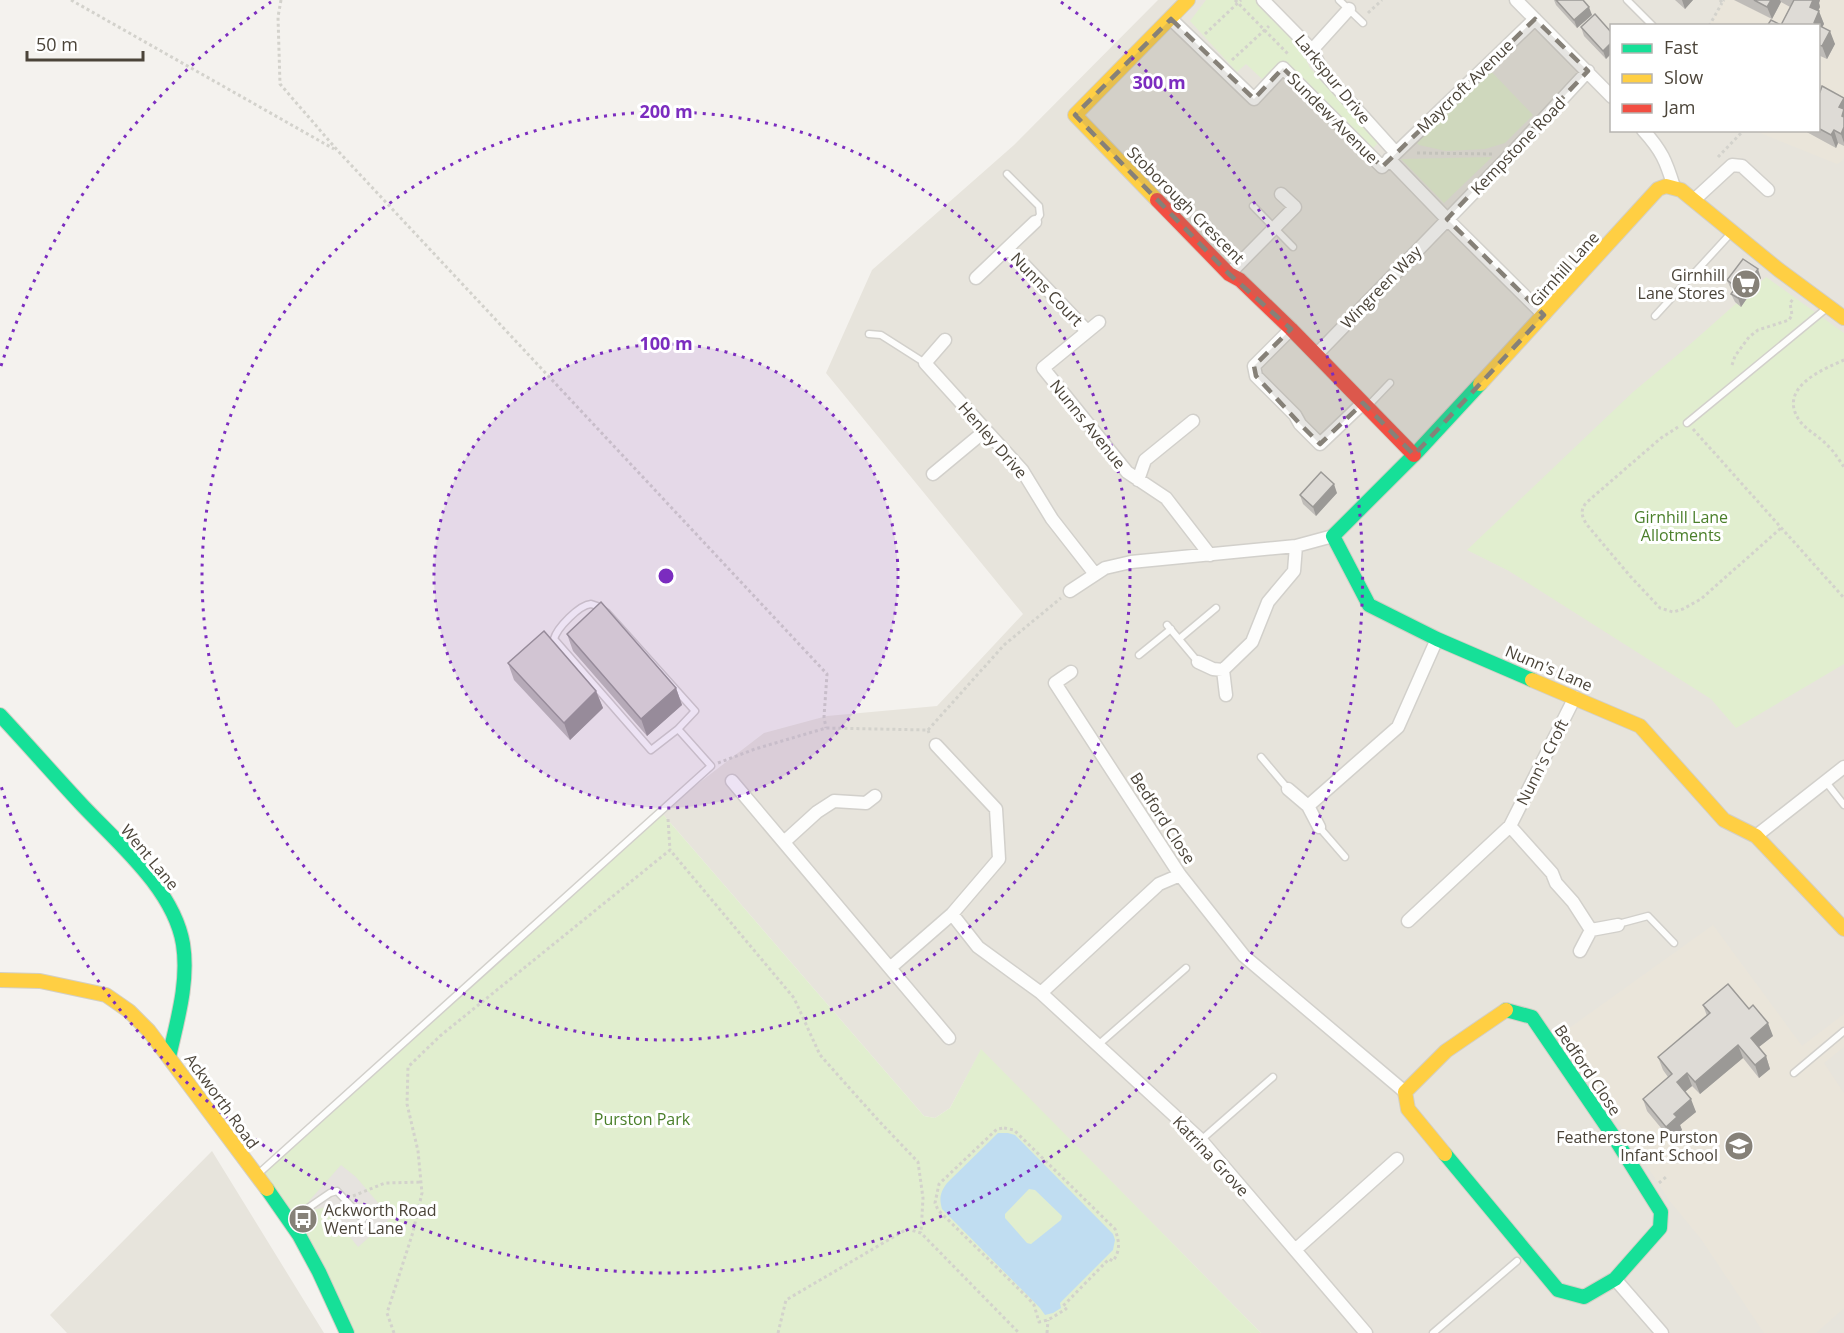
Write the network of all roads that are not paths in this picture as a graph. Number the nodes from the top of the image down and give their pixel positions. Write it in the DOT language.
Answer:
graph roads {
  1 [pos="1188,0"];
  2 [pos="1263,0"];
  3 [pos="1339,0"];
  4 [pos="1516,0"];
  5 [pos="1627,0"];
  6 [pos="1349,9"];
  7 [pos="1171,19"];
  8 [pos="1535,19"];
  9 [pos="1363,23"];
  10 [pos="1651,24"];
  11 [pos="1312,50"];
  12 [pos="1588,71"];
  13 [pos="1610,95"];
  14 [pos="1645,132"];
  15 [pos="1393,156"];
  16 [pos="1007,174"];
  17 [pos="1674,187"];
  18 [pos="1768,190"];
  19 [pos="1281,194"];
  20 [pos="1694,200"];
  21 [pos="1253,206"];
  22 [pos="1447,219"];
  23 [pos="1035,222"];
  24 [pos="1274,227"];
  25 [pos="1733,232"];
  26 [pos="1293,247"];
  27 [pos="1008,248"];
  28 [pos="1228,274"];
  29 [pos="976,278"];
  30 [pos="1828,307"];
  31 [pos="1544,315"];
  32 [pos="1655,316"];
  33 [pos="1844,318"];
  34 [pos="1099,322"];
  35 [pos="1291,329"];
  36 [pos="1087,331"];
  37 [pos="869,334"];
  38 [pos="945,340"];
  39 [pos="1316,355"];
  40 [pos="925,363"];
  41 [pos="1043,368"];
  42 [pos="1390,383"];
  43 [pos="1365,405"];
  44 [pos="1193,421"];
  45 [pos="1688,423"];
  46 [pos="986,430"];
  47 [pos="1414,455"];
  48 [pos="933,474"];
  49 [pos="1138,480"];
  50 [pos="1333,536"];
  51 [pos="1296,546"];
  52 [pos="1210,555"];
  53 [pos="1095,574"];
  54 [pos="1070,591"];
  55 [pos="1216,608"];
  56 [pos="1179,639"];
  57 [pos="1437,639"];
  58 [pos="1139,655"];
  59 [pos="1198,662"];
  60 [pos="1223,670"];
  61 [pos="1071,672"];
  62 [pos="1226,695"];
  63 [pos="1575,697"];
  64 [pos="0,715"];
  65 [pos="678,729"];
  66 [pos="936,745"];
  67 [pos="1261,757"];
  68 [pos="1844,767"];
  69 [pos="732,781"];
  70 [pos="1825,782"];
  71 [pos="1288,789"];
  72 [pos="875,796"];
  73 [pos="1844,805"];
  74 [pos="1308,806"];
  75 [pos="1510,826"];
  76 [pos="1319,827"];
  77 [pos="1756,836"];
  78 [pos="784,842"];
  79 [pos="1345,857"];
  80 [pos="1180,875"];
  81 [pos="952,914"];
  82 [pos="1408,921"];
  83 [pos="1618,925"];
  84 [pos="1844,929"];
  85 [pos="1592,930"];
  86 [pos="1674,943"];
  87 [pos="1580,951"];
  88 [pos="890,968"];
  89 [pos="1186,968"];
  90 [pos="0,980"];
  91 [pos="1041,993"];
  92 [pos="1844,1030"];
  93 [pos="949,1038"];
  94 [pos="1098,1045"];
  95 [pos="169,1057"];
  96 [pos="1794,1072"];
  97 [pos="1273,1077"];
  98 [pos="1405,1092"];
  99 [pos="1201,1140"];
  100 [pos="1397,1159"];
  101 [pos="256,1175"];
  102 [pos="363,1219"];
  103 [pos="289,1221"];
  104 [pos="1295,1250"];
  105 [pos="1517,1261"];
  106 [pos="1615,1279"];
  107 [pos="347,1333"];
  108 [pos="1366,1333"];
  109 [pos="1433,1333"];
  110 [pos="1662,1333"];
  1 -- 7 [label="street, Stoborough Crescent"];
  2 -- 11 [label="street, Larkspur Drive"];
  3 -- 6 [label="lane"];
  4 -- 8 [label="street"];
  5 -- 10 [label="lane"];
  6 -- 9 [label="lane"];
  6 -- 11 [label="street"];
  7 -- 15 [label="street, Sundew Avenue"];
  7 -- 28 [label="street, Stoborough Crescent"];
  8 -- 12 [label="street"];
  8 -- 15 [label="street, Maycroft Avenue"];
  11 -- 15 [label="street, Larkspur Drive"];
  12 -- 13 [label="street"];
  12 -- 22 [label="street, Kempstone Road"];
  14 -- 17 [label="street"];
  15 -- 22 [label="street, Sundew Avenue"];
  16 -- 23 [label="lane"];
  17 -- 20 [label="street"];
  17 -- 31 [label="street, Girnhill Lane"];
  18 -- 20 [label="street"];
  19 -- 24 [label="street"];
  20 -- 25 [label="street"];
  21 -- 24 [label="lane"];
  22 -- 31 [label="street, Sundew Avenue"];
  22 -- 39 [label="street, Wingreen Way"];
  23 -- 27 [label="street, Nunns Court"];
  24 -- 26 [label="lane"];
  24 -- 28 [label="street"];
  25 -- 30 [label="street"];
  25 -- 32 [label="lane"];
  27 -- 29 [label="street, Nunns Court"];
  27 -- 36 [label="street, Nunns Court"];
  28 -- 35 [label="street, Stoborough Crescent"];
  30 -- 33 [label="street"];
  30 -- 45 [label="lane"];
  31 -- 47 [label="street, Girnhill Lane"];
  34 -- 36 [label="street, Nunns Court"];
  35 -- 39 [label="street, Stoborough Crescent"];
  35 -- 43 [label="street"];
  36 -- 41 [label="street, Nunns Court"];
  37 -- 40 [label="lane"];
  38 -- 40 [label="street"];
  39 -- 43 [label="street, Stoborough Crescent"];
  40 -- 46 [label="street, Henley Drive"];
  41 -- 49 [label="street, Nunns Avenue"];
  42 -- 43 [label="lane"];
  43 -- 47 [label="street, Stoborough Crescent"];
  44 -- 49 [label="street"];
  46 -- 48 [label="street"];
  46 -- 53 [label="street, Henley Drive"];
  47 -- 50 [label="street, Girnhill Lane"];
  49 -- 52 [label="street, Nunns Avenue"];
  50 -- 51 [label="street"];
  50 -- 57 [label="street, Nunn's Lane"];
  51 -- 52 [label="street"];
  51 -- 60 [label="street"];
  52 -- 53 [label="street"];
  53 -- 54 [label="street"];
  55 -- 56 [label="lane"];
  56 -- 58 [label="lane"];
  56 -- 59 [label="lane"];
  57 -- 63 [label="street, Nunn's Lane"];
  57 -- 74 [label="street"];
  59 -- 60 [label="street"];
  60 -- 62 [label="street"];
  61 -- 80 [label="street, Bedford Close"];
  63 -- 75 [label="street, Nunn's Croft"];
  63 -- 77 [label="street, Nunn's Lane"];
  64 -- 95 [label="street, Went Lane"];
  65 -- 65 [label="lane"];
  65 -- 101 [label="lane"];
  66 -- 81 [label="street"];
  67 -- 71 [label="lane"];
  68 -- 70 [label="street"];
  69 -- 78 [label="street"];
  70 -- 73 [label="lane"];
  70 -- 77 [label="street"];
  71 -- 74 [label="street"];
  72 -- 78 [label="street"];
  74 -- 76 [label="street"];
  75 -- 82 [label="street, Nunn's Croft"];
  75 -- 85 [label="street"];
  76 -- 79 [label="lane"];
  77 -- 84 [label="street, Nunn's Lane"];
  78 -- 88 [label="street"];
  80 -- 91 [label="street"];
  80 -- 98 [label="street, Bedford Close"];
  81 -- 88 [label="street"];
  81 -- 91 [label="street, Katrina Grove"];
  83 -- 85 [label="street"];
  83 -- 86 [label="lane"];
  85 -- 87 [label="street"];
  88 -- 93 [label="street"];
  89 -- 94 [label="lane"];
  90 -- 95 [label="street, Ackworth Road"];
  91 -- 94 [label="street, Katrina Grove"];
  92 -- 96 [label="lane"];
  94 -- 99 [label="street, Katrina Grove"];
  95 -- 101 [label="street, Ackworth Road"];
  97 -- 99 [label="lane"];
  98 -- 106 [label="street, Bedford Close"];
  98 -- 106 [label="street, Bedford Close"];
  99 -- 104 [label="street, Katrina Grove"];
  100 -- 104 [label="street"];
  101 -- 103 [label="street, Ackworth Road"];
  102 -- 103 [label="lane"];
  103 -- 107 [label="street, Ackworth Road"];
  104 -- 108 [label="street, Katrina Grove"];
  105 -- 109 [label="lane"];
  106 -- 110 [label="street"];
}
